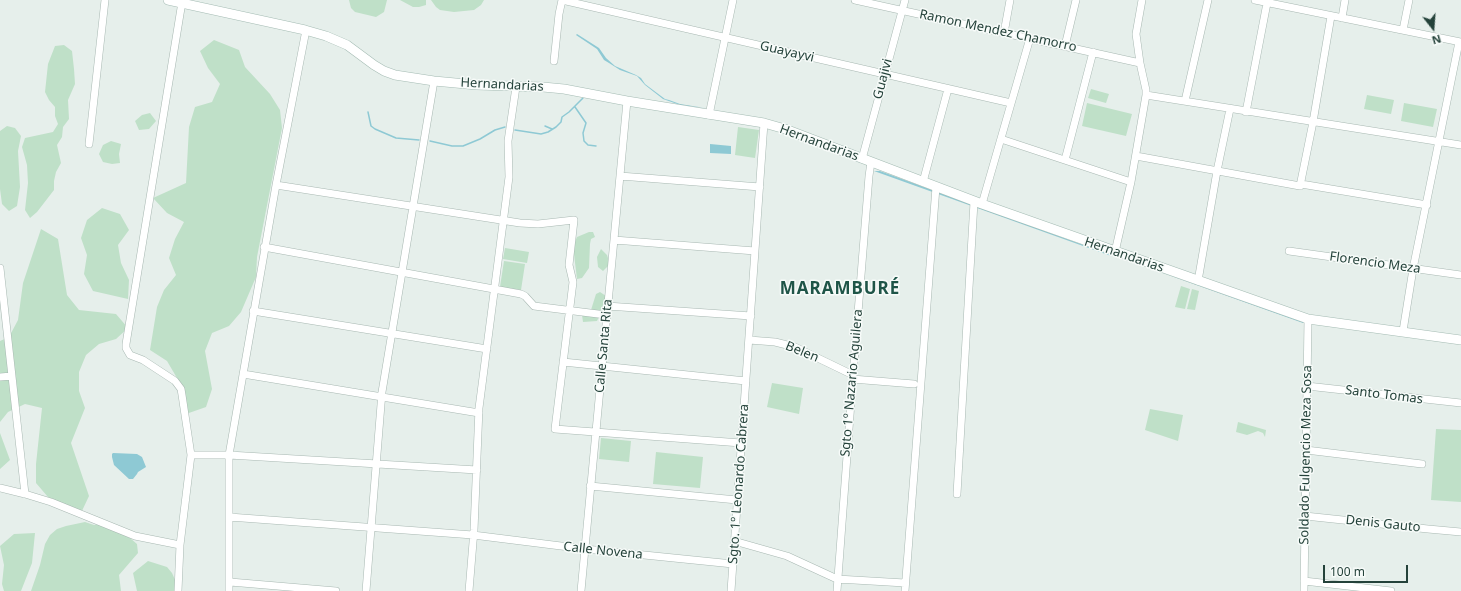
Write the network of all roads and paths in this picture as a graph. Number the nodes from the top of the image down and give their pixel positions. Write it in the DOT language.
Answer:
graph roads {
  1 [pos="105,0"];
  2 [pos="168,0"];
  3 [pos="562,0"];
  4 [pos="733,0"];
  5 [pos="855,0"];
  6 [pos="905,0"];
  7 [pos="1010,0"];
  8 [pos="1076,0"];
  9 [pos="1142,0"];
  10 [pos="1208,0"];
  11 [pos="1255,0"];
  12 [pos="1345,0"];
  13 [pos="1409,0"];
  14 [pos="182,2"];
  15 [pos="1267,2"];
  16 [pos="1282,3"];
  17 [pos="902,10"];
  18 [pos="1331,16"];
  19 [pos="1342,18"];
  20 [pos="306,30"];
  21 [pos="1402,30"];
  22 [pos="1004,33"];
  23 [pos="725,37"];
  24 [pos="1030,38"];
  25 [pos="1460,42"];
  26 [pos="1065,46"];
  27 [pos="1093,52"];
  28 [pos="554,61"];
  29 [pos="1140,63"];
  30 [pos="885,74"];
  31 [pos="434,81"];
  32 [pos="516,86"];
  33 [pos="948,89"];
  34 [pos="1146,95"];
  35 [pos="627,101"];
  36 [pos="1186,102"];
  37 [pos="1011,103"];
  38 [pos="1230,109"];
  39 [pos="1246,112"];
  40 [pos="709,115"];
  41 [pos="1314,122"];
  42 [pos="764,123"];
  43 [pos="1001,140"];
  44 [pos="1440,142"];
  45 [pos="90,144"];
  46 [pos="1461,145"];
  47 [pos="1136,156"];
  48 [pos="862,159"];
  49 [pos="1065,160"];
  50 [pos="871,162"];
  51 [pos="1217,171"];
  52 [pos="620,176"];
  53 [pos="923,182"];
  54 [pos="1131,182"];
  55 [pos="1301,184"];
  56 [pos="276,185"];
  57 [pos="760,187"];
  58 [pos="936,187"];
  59 [pos="978,203"];
  60 [pos="1427,204"];
  61 [pos="413,207"];
  62 [pos="503,221"];
  63 [pos="614,240"];
  64 [pos="264,248"];
  65 [pos="755,251"];
  66 [pos="1290,251"];
  67 [pos="1116,252"];
  68 [pos="0,268"];
  69 [pos="1414,269"];
  70 [pos="402,273"];
  71 [pos="1461,275"];
  72 [pos="1198,281"];
  73 [pos="494,289"];
  74 [pos="607,306"];
  75 [pos="253,311"];
  76 [pos="569,311"];
  77 [pos="606,316"];
  78 [pos="751,316"];
  79 [pos="1308,319"];
  80 [pos="1403,331"];
  81 [pos="392,334"];
  82 [pos="749,340"];
  83 [pos="1461,340"];
  84 [pos="487,349"];
  85 [pos="563,362"];
  86 [pos="602,366"];
  87 [pos="243,374"];
  88 [pos="12,376"];
  89 [pos="0,377"];
  90 [pos="853,377"];
  91 [pos="746,379"];
  92 [pos="914,384"];
  93 [pos="1307,386"];
  94 [pos="382,397"];
  95 [pos="1461,403"];
  96 [pos="479,413"];
  97 [pos="596,432"];
  98 [pos="742,443"];
  99 [pos="1306,450"];
  100 [pos="191,455"];
  101 [pos="229,455"];
  102 [pos="376,464"];
  103 [pos="1422,464"];
  104 [pos="477,470"];
  105 [pos="590,486"];
  106 [pos="0,488"];
  107 [pos="25,494"];
  108 [pos="956,494"];
  109 [pos="737,500"];
  110 [pos="1305,516"];
  111 [pos="229,517"];
  112 [pos="372,528"];
  113 [pos="1461,532"];
  114 [pos="473,535"];
  115 [pos="734,541"];
  116 [pos="180,546"];
  117 [pos="585,549"];
  118 [pos="733,564"];
  119 [pos="837,579"];
  120 [pos="1304,581"];
  121 [pos="230,582"];
  122 [pos="905,587"];
  123 [pos="178,591"];
  124 [pos="229,591"];
  125 [pos="336,591"];
  126 [pos="366,591"];
  127 [pos="468,591"];
  128 [pos="581,591"];
  129 [pos="731,591"];
  130 [pos="837,591"];
  131 [pos="1304,591"];
  132 [pos="1391,591"];
  1 -- 45 [label="street"];
  2 -- 14 [label="street, Hernandarias"];
  3 -- 23 [label="street, Guayayvi"];
  3 -- 28 [label="street"];
  4 -- 23 [label="street"];
  5 -- 17 [label="street, Ramon Mendez Chamorro"];
  6 -- 17 [label="street, Guajivi"];
  7 -- 22 [label="street"];
  8 -- 26 [label="street"];
  9 -- 29 [label="street"];
  10 -- 36 [label="street"];
  11 -- 15 [label="street"];
  12 -- 19 [label="street"];
  13 -- 21 [label="street"];
  14 -- 20 [label="street, Hernandarias"];
  14 -- 100 [label="street"];
  15 -- 16 [label="street"];
  15 -- 39 [label="street"];
  16 -- 18 [label="street"];
  17 -- 22 [label="street, Ramon Mendez Chamorro"];
  17 -- 30 [label="street, Guajivi"];
  18 -- 19 [label="street"];
  18 -- 41 [label="street"];
  19 -- 21 [label="street"];
  20 -- 31 [label="street, Hernandarias"];
  20 -- 56 [label="street"];
  21 -- 25 [label="street"];
  22 -- 24 [label="street, Ramon Mendez Chamorro"];
  23 -- 30 [label="street, Guayayvi"];
  23 -- 40 [label="street"];
  24 -- 26 [label="street, Ramon Mendez Chamorro"];
  24 -- 37 [label="street"];
  25 -- 44 [label="street"];
  26 -- 27 [label="street, Ramon Mendez Chamorro"];
  27 -- 29 [label="street, Ramon Mendez Chamorro"];
  27 -- 49 [label="street"];
  29 -- 34 [label="street"];
  30 -- 33 [label="street, Guayayvi"];
  30 -- 48 [label="street, Guajivi"];
  31 -- 32 [label="street, Hernandarias"];
  31 -- 61 [label="street"];
  32 -- 35 [label="street, Hernandarias"];
  32 -- 62 [label="street"];
  33 -- 37 [label="street, Guayayvi"];
  33 -- 53 [label="street"];
  34 -- 36 [label="street"];
  34 -- 47 [label="street"];
  35 -- 40 [label="street, Hernandarias"];
  35 -- 52 [label="street, Calle Santa Rita"];
  36 -- 38 [label="street"];
  37 -- 43 [label="street"];
  38 -- 39 [label="street"];
  38 -- 51 [label="street"];
  39 -- 41 [label="street"];
  40 -- 42 [label="street, Hernandarias"];
  41 -- 44 [label="street"];
  41 -- 55 [label="street"];
  42 -- 48 [label="street, Hernandarias"];
  42 -- 57 [label="street, Sgto. 1º Leonardo Cabrera"];
  43 -- 49 [label="street"];
  43 -- 59 [label="street"];
  44 -- 46 [label="street"];
  44 -- 60 [label="street"];
  47 -- 51 [label="street"];
  47 -- 54 [label="street"];
  48 -- 50 [label="street, Hernandarias"];
  49 -- 54 [label="street"];
  50 -- 53 [label="street, Hernandarias"];
  50 -- 90 [label="street, Sgto 1º Nazario Aguilera"];
  51 -- 55 [label="street"];
  51 -- 72 [label="street"];
  52 -- 57 [label="street"];
  52 -- 63 [label="street, Calle Santa Rita"];
  53 -- 58 [label="street, Hernandarias"];
  54 -- 67 [label="street"];
  55 -- 60 [label="street"];
  56 -- 61 [label="street"];
  56 -- 64 [label="street"];
  57 -- 65 [label="street, Sgto. 1º Leonardo Cabrera"];
  58 -- 59 [label="street, Hernandarias"];
  58 -- 122 [label="street"];
  59 -- 67 [label="street, Hernandarias"];
  59 -- 108 [label="street"];
  60 -- 69 [label="street"];
  61 -- 62 [label="street"];
  61 -- 70 [label="street"];
  62 -- 73 [label="street"];
  62 -- 76 [label="street"];
  63 -- 65 [label="street"];
  63 -- 74 [label="street, Calle Santa Rita"];
  64 -- 70 [label="street"];
  64 -- 75 [label="street"];
  65 -- 78 [label="street, Sgto. 1º Leonardo Cabrera"];
  66 -- 69 [label="street, Florencio Meza"];
  67 -- 72 [label="street, Hernandarias"];
  68 -- 88 [label="street"];
  69 -- 71 [label="street, Florencio Meza"];
  69 -- 80 [label="street"];
  70 -- 73 [label="street"];
  70 -- 81 [label="street"];
  72 -- 79 [label="street, Hernandarias"];
  73 -- 76 [label="street"];
  73 -- 84 [label="street"];
  74 -- 77 [label="street, Calle Santa Rita"];
  74 -- 78 [label="street"];
  75 -- 81 [label="street"];
  75 -- 87 [label="street"];
  76 -- 77 [label="street"];
  76 -- 85 [label="street"];
  77 -- 86 [label="street, Calle Santa Rita"];
  78 -- 82 [label="street, Sgto. 1º Leonardo Cabrera"];
  79 -- 80 [label="street, Hernandarias"];
  79 -- 93 [label="street, Soldado Fulgencio Meza Sosa"];
  80 -- 83 [label="street, Hernandarias"];
  81 -- 84 [label="street"];
  81 -- 94 [label="street"];
  82 -- 90 [label="street, Belen"];
  82 -- 91 [label="street, Sgto. 1º Leonardo Cabrera"];
  84 -- 96 [label="street"];
  85 -- 86 [label="street"];
  85 -- 97 [label="street"];
  86 -- 91 [label="street"];
  86 -- 97 [label="street, Calle Santa Rita"];
  87 -- 94 [label="street"];
  87 -- 101 [label="street"];
  88 -- 89 [label="street"];
  88 -- 107 [label="street"];
  90 -- 92 [label="street"];
  90 -- 119 [label="street, Sgto 1º Nazario Aguilera"];
  91 -- 98 [label="street, Sgto. 1º Leonardo Cabrera"];
  93 -- 95 [label="street, Santo Tomas"];
  93 -- 99 [label="street, Soldado Fulgencio Meza Sosa"];
  94 -- 96 [label="street"];
  94 -- 102 [label="street"];
  96 -- 104 [label="street"];
  97 -- 98 [label="street"];
  97 -- 105 [label="street, Calle Santa Rita"];
  98 -- 109 [label="street, Sgto. 1º Leonardo Cabrera"];
  99 -- 103 [label="street"];
  99 -- 110 [label="street, Soldado Fulgencio Meza Sosa"];
  100 -- 101 [label="street"];
  100 -- 116 [label="street"];
  101 -- 102 [label="street"];
  101 -- 111 [label="street"];
  102 -- 104 [label="street"];
  102 -- 112 [label="street"];
  104 -- 114 [label="street"];
  105 -- 109 [label="street"];
  105 -- 117 [label="street, Calle Santa Rita"];
  106 -- 107 [label="street"];
  107 -- 116 [label="street"];
  109 -- 115 [label="street, Sgto. 1º Leonardo Cabrera"];
  110 -- 113 [label="street, Denis Gauto"];
  110 -- 120 [label="street, Soldado Fulgencio Meza Sosa"];
  111 -- 112 [label="street, Calle Novena"];
  111 -- 121 [label="street"];
  112 -- 114 [label="street, Calle Novena"];
  112 -- 126 [label="street"];
  114 -- 117 [label="street, Calle Novena"];
  114 -- 127 [label="street"];
  115 -- 118 [label="street, Sgto. 1º Leonardo Cabrera"];
  115 -- 119 [label="street"];
  116 -- 123 [label="street"];
  117 -- 118 [label="street, Calle Novena"];
  117 -- 128 [label="street, Calle Santa Rita"];
  118 -- 129 [label="street, Sgto. 1º Leonardo Cabrera"];
  119 -- 122 [label="street"];
  119 -- 130 [label="street, Sgto 1º Nazario Aguilera"];
  120 -- 131 [label="street, Soldado Fulgencio Meza Sosa"];
  120 -- 132 [label="street"];
  121 -- 124 [label="street"];
  121 -- 125 [label="street"];
}
